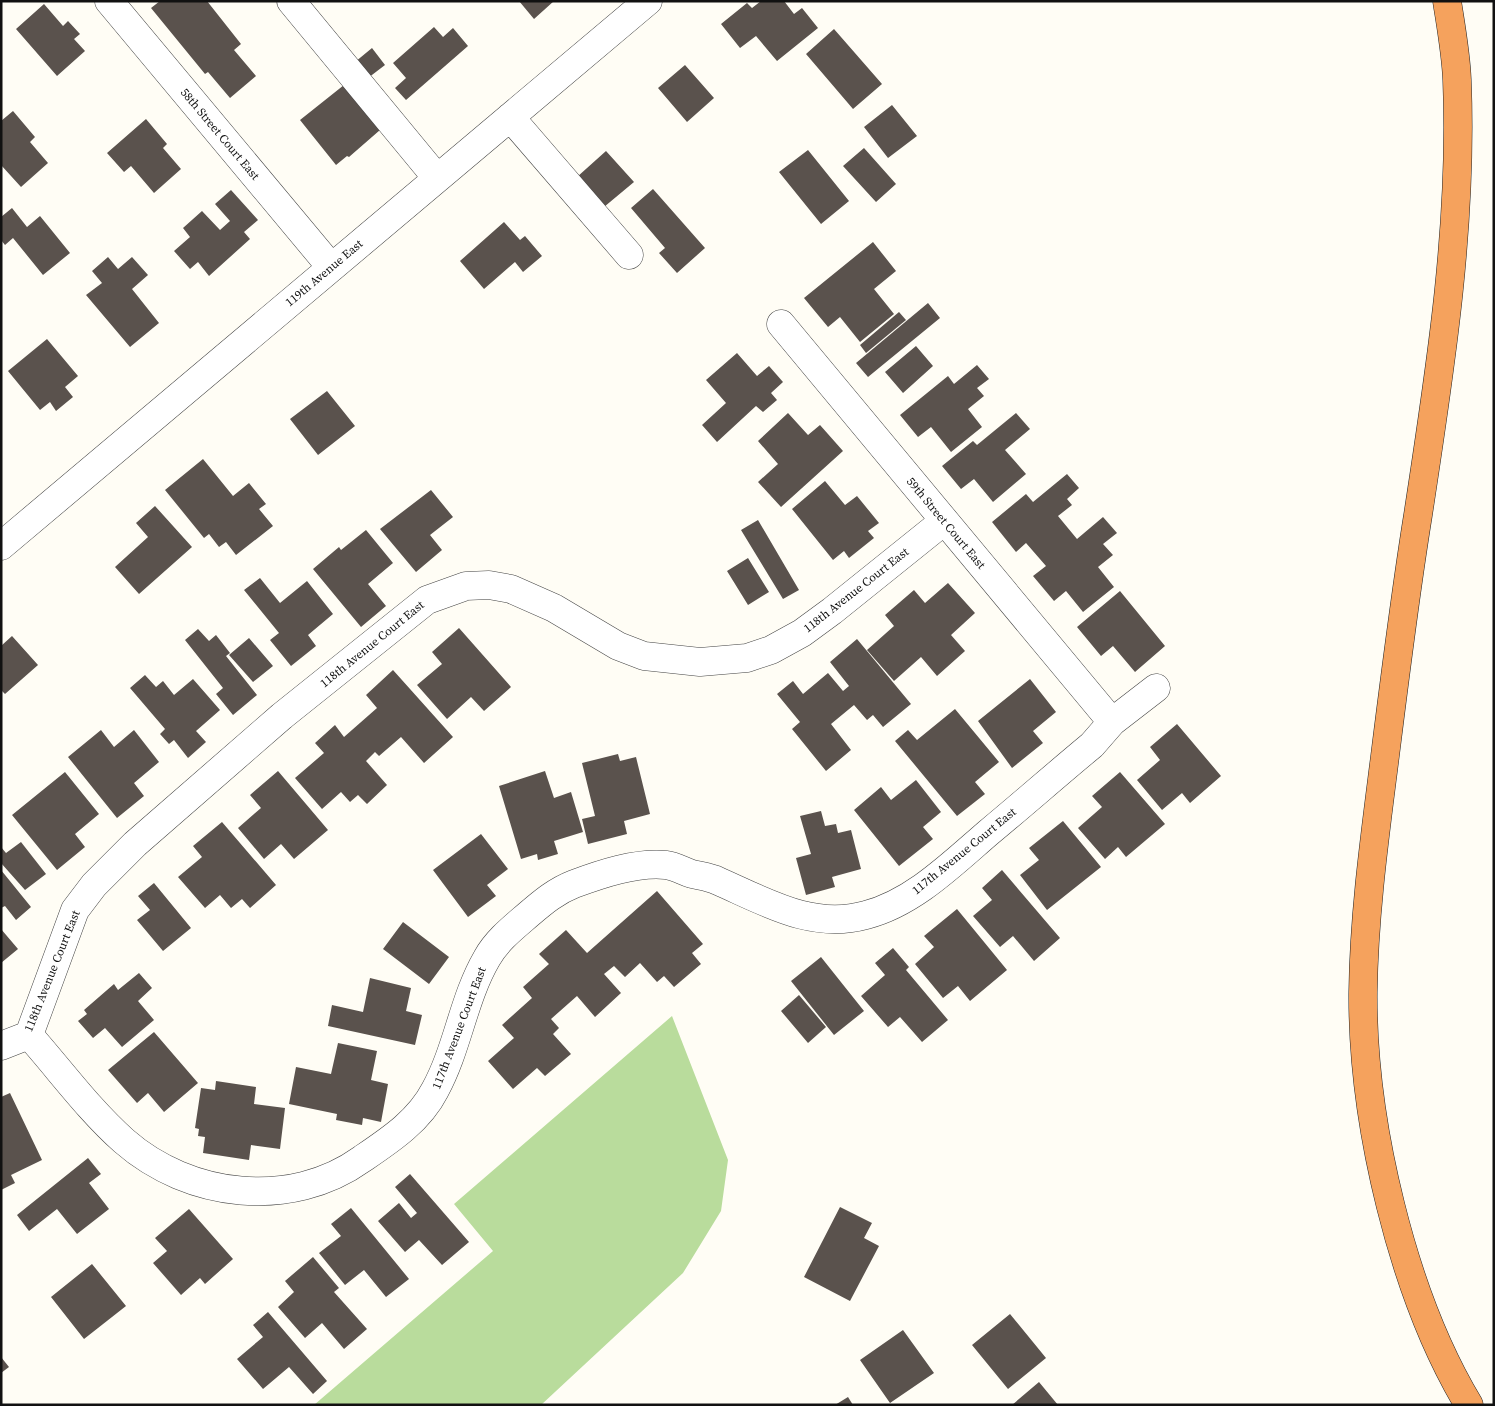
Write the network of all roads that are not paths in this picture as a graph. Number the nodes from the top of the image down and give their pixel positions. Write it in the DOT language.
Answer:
graph roads {
  1 [pos="109,1"];
  2 [pos="291,1"];
  3 [pos="648,1"];
  4 [pos="1448,1"];
  5 [pos="510,117"];
  6 [pos="437,178"];
  7 [pos="629,255"];
  8 [pos="330,267"];
  9 [pos="781,324"];
  10 [pos="944,521"];
  11 [pos="1,546"];
  12 [pos="1156,688"];
  13 [pos="1112,722"];
  14 [pos="29,1035"];
  15 [pos="1,1046"];
  16 [pos="1469,1405"];
  1 -- 8 [label="street, 58th Street Court East"];
  2 -- 6 [label="street"];
  3 -- 5 [label="street, 119th Avenue East"];
  4 -- 16 [label="highway"];
  5 -- 6 [label="street, 119th Avenue East"];
  5 -- 7 [label="street"];
  6 -- 8 [label="street, 119th Avenue East"];
  8 -- 11 [label="street, 119th Avenue East"];
  9 -- 10 [label="street, 59th Street Court East"];
  10 -- 13 [label="street, 59th Street Court East"];
  10 -- 14 [label="street, 118th Avenue Court East"];
  12 -- 13 [label="street, 117th Avenue Court East"];
  13 -- 14 [label="street, 117th Avenue Court East"];
  14 -- 15 [label="street, 118th Avenue Court East"];
}
